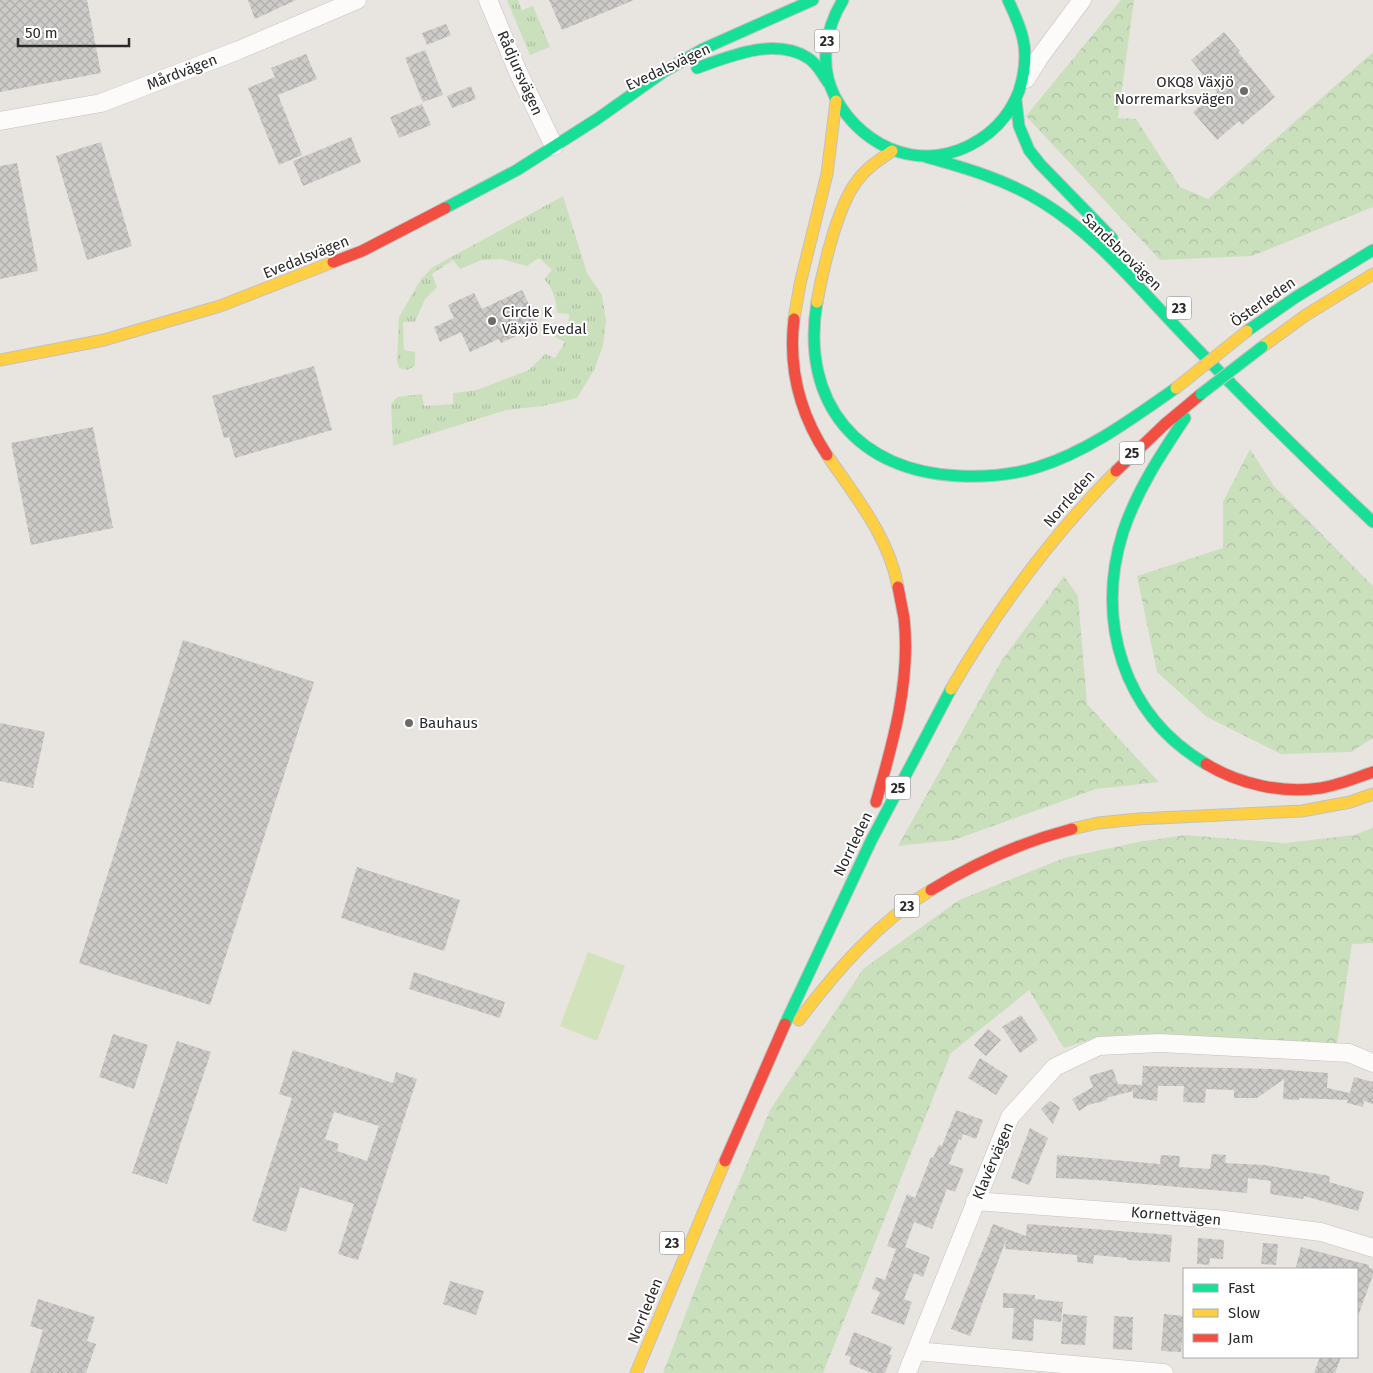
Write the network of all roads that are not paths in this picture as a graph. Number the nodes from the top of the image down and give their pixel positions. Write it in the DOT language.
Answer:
graph roads {
  1 [pos="357,0"];
  2 [pos="488,0"];
  3 [pos="812,0"];
  4 [pos="843,0"];
  5 [pos="1008,0"];
  6 [pos="1082,0"];
  7 [pos="830,85"];
  8 [pos="1018,93"];
  9 [pos="836,101"];
  10 [pos="597,119"];
  11 [pos="0,121"];
  12 [pos="554,146"];
  13 [pos="892,151"];
  14 [pos="926,157"];
  15 [pos="1117,244"];
  16 [pos="1373,250"];
  17 [pos="1373,274"];
  18 [pos="1217,346"];
  19 [pos="0,360"];
  20 [pos="1244,374"];
  21 [pos="1176,388"];
  22 [pos="1201,394"];
  23 [pos="1132,433"];
  24 [pos="1373,522"];
  25 [pos="902,754"];
  26 [pos="1373,772"];
  27 [pos="1373,794"];
  28 [pos="874,806"];
  29 [pos="1373,1063"];
  30 [pos="762,1078"];
  31 [pos="976,1201"];
  32 [pos="1373,1248"];
  33 [pos="916,1351"];
  34 [pos="636,1373"];
  35 [pos="907,1373"];
  36 [pos="1164,1373"];
  1 -- 11 [label="street, Mårdvägen"];
  2 -- 12 [label="street, Rådjursvägen"];
  3 -- 10 [label="main road, Evedalsvägen"];
  4 -- 7 [label="main road, 23"];
  5 -- 8 [label="main road, 23"];
  6 -- 8 [label="street"];
  7 -- 9 [label="main road, 23"];
  7 -- 10 [label="main road, Evedalsvägen"];
  8 -- 14 [label="main road, 23"];
  8 -- 15 [label="main road, Sandsbrovägen / 23"];
  9 -- 13 [label="main road, 23"];
  9 -- 28 [label="main road, 23"];
  10 -- 12 [label="main road, Evedalsvägen"];
  12 -- 19 [label="main road, Evedalsvägen"];
  13 -- 14 [label="main road, 23"];
  13 -- 21 [label="main road"];
  14 -- 24 [label="main road, Sandsbrovägen"];
  16 -- 21 [label="main road, Österleden / 25, bridge"];
  17 -- 22 [label="main road, 25, bridge"];
  18 -- 20 [label="main road"];
  21 -- 23 [label="main road, 25"];
  22 -- 26 [label="main road"];
  22 -- 30 [label="main road, Norrleden / 25"];
  25 -- 28 [label="main road, Norrleden / 25"];
  27 -- 30 [label="main road, 23"];
  29 -- 31 [label="street, Klavérvägen"];
  30 -- 34 [label="main road, Norrleden / 23"];
  31 -- 32 [label="street, Kornettvägen"];
  31 -- 33 [label="street, Klavérvägen"];
  33 -- 35 [label="street, Klavérvägen"];
  33 -- 36 [label="street"];
}
